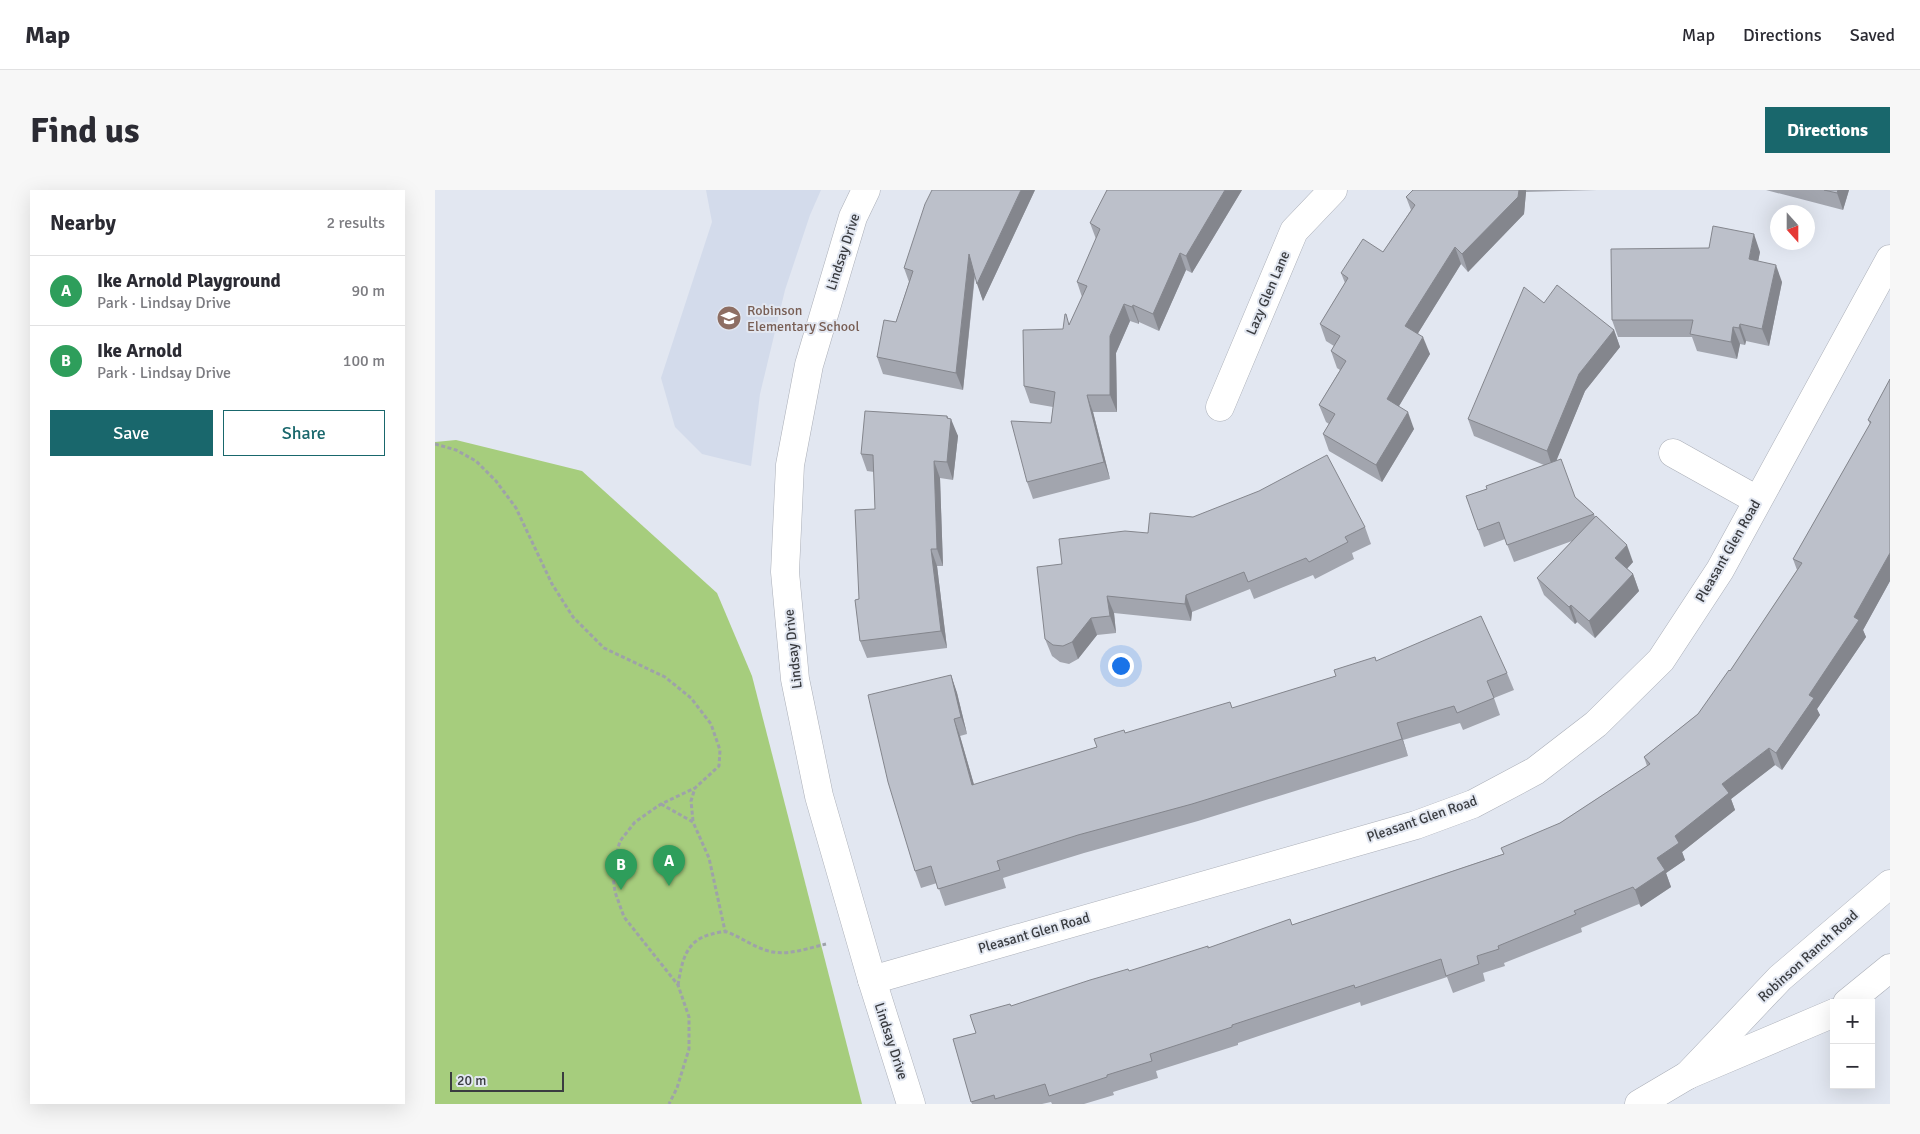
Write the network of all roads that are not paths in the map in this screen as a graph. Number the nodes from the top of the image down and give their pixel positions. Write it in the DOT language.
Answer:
graph roads {
  1 [pos="865,190"];
  2 [pos="1333,190"];
  3 [pos="1890,259"];
  4 [pos="1220,407"];
  5 [pos="1673,453"];
  6 [pos="1757,500"];
  7 [pos="1890,884"];
  8 [pos="1890,968"];
  9 [pos="871,980"];
  10 [pos="1852,999"];
  11 [pos="1830,1015"];
  12 [pos="1688,1075"];
  13 [pos="911,1104"];
  14 [pos="1639,1104"];
  1 -- 9 [label="street, Lindsay Drive"];
  2 -- 4 [label="street, Lazy Glen Lane"];
  3 -- 6 [label="street, Pleasant Glen Road"];
  5 -- 6 [label="street"];
  6 -- 9 [label="street, Pleasant Glen Road"];
  7 -- 12 [label="street, Robinson Ranch Road"];
  8 -- 10 [label="street"];
  9 -- 13 [label="street, Lindsay Drive"];
  11 -- 12 [label="street, Robinson Ranch Road"];
  12 -- 14 [label="street, Robinson Ranch Road"];
}
